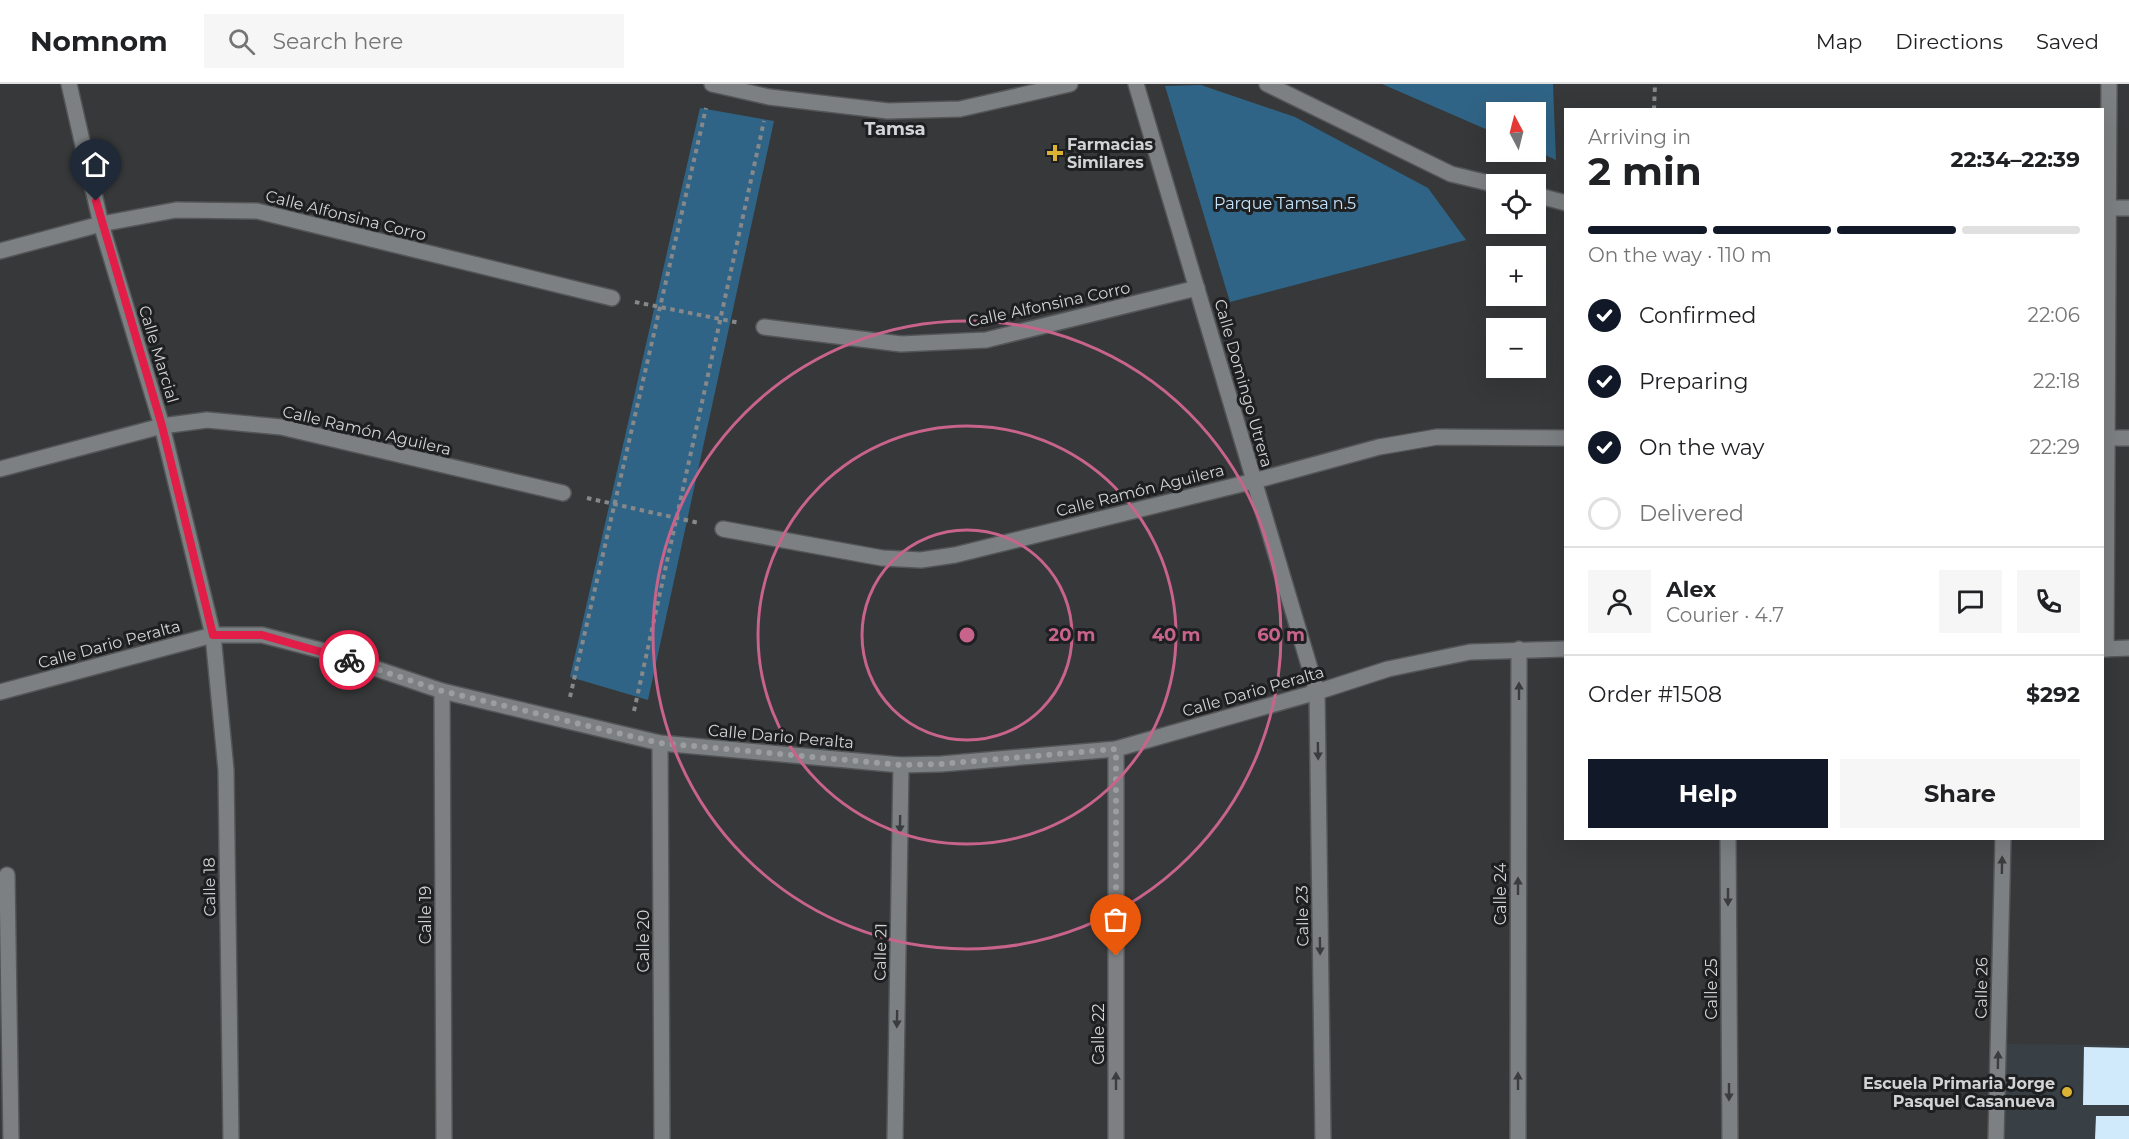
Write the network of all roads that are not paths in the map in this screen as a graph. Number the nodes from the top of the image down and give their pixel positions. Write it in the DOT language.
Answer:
graph roads {
  1 [pos="69,84"];
  2 [pos="712,84"];
  3 [pos="1070,84"];
  4 [pos="1136,84"];
  5 [pos="1267,84"];
  6 [pos="2109,84"];
  7 [pos="1486,182"];
  8 [pos="1546,198"];
  9 [pos="1564,202"];
  10 [pos="2106,208"];
  11 [pos="2129,208"];
  12 [pos="101,224"];
  13 [pos="0,251"];
  14 [pos="1197,288"];
  15 [pos="612,298"];
  16 [pos="764,327"];
  17 [pos="162,426"];
  18 [pos="1564,438"];
  19 [pos="2105,438"];
  20 [pos="2129,438"];
  21 [pos="0,469"];
  22 [pos="1254,481"];
  23 [pos="563,493"];
  24 [pos="723,529"];
  25 [pos="213,635"];
  26 [pos="2129,648"];
  27 [pos="1519,649"];
  28 [pos="1564,649"];
  29 [pos="2104,649"];
  30 [pos="442,691"];
  31 [pos="0,692"];
  32 [pos="1317,692"];
  33 [pos="660,743"];
  34 [pos="1116,749"];
  35 [pos="901,765"];
  36 [pos="1728,840"];
  37 [pos="2002,840"];
  38 [pos="7,875"];
  39 [pos="11,1139"];
  40 [pos="231,1139"];
  41 [pos="444,1139"];
  42 [pos="662,1139"];
  43 [pos="895,1139"];
  44 [pos="1116,1139"];
  45 [pos="1323,1139"];
  46 [pos="1518,1139"];
  47 [pos="1730,1139"];
  48 [pos="1996,1139"];
  1 -- 12 [label="street, Calle Marcial"];
  2 -- 3 [label="street"];
  4 -- 14 [label="street, Calle Domingo Utrera"];
  5 -- 7 [label="street"];
  6 -- 10 [label="street"];
  8 -- 9 [label="street"];
  10 -- 11 [label="street"];
  10 -- 19 [label="street"];
  12 -- 13 [label="street, Calle Alfonsina Corro"];
  12 -- 15 [label="street, Calle Alfonsina Corro"];
  12 -- 17 [label="street, Calle Marcial"];
  14 -- 16 [label="street, Calle Alfonsina Corro"];
  14 -- 22 [label="street, Calle Domingo Utrera"];
  17 -- 21 [label="street, Calle Ramón Aguilera"];
  17 -- 23 [label="street, Calle Ramón Aguilera"];
  17 -- 25 [label="street, Calle Marcial"];
  18 -- 22 [label="street, Calle Ramón Aguilera"];
  19 -- 20 [label="street"];
  19 -- 29 [label="street"];
  22 -- 24 [label="street, Calle Ramón Aguilera"];
  22 -- 32 [label="street, Calle Domingo Utrera"];
  25 -- 30 [label="street, Calle Dario Peralta"];
  25 -- 31 [label="street, Calle Dario Peralta"];
  25 -- 40 [label="street, Calle 18"];
  26 -- 29 [label="street"];
  27 -- 28 [label="street, Calle Dario Peralta"];
  27 -- 32 [label="street, Calle Dario Peralta"];
  46 -- 27 [label="street, Calle 24, one-way"];
  30 -- 33 [label="street, Calle Dario Peralta"];
  30 -- 41 [label="street, Calle 19"];
  32 -- 34 [label="street, Calle Dario Peralta"];
  32 -- 45 [label="street, Calle 23, one-way"];
  33 -- 35 [label="street, Calle Dario Peralta"];
  33 -- 42 [label="street, Calle 20"];
  34 -- 35 [label="street, Calle Dario Peralta"];
  44 -- 34 [label="street, Calle 22, one-way"];
  35 -- 43 [label="street, Calle 21, one-way"];
  36 -- 47 [label="street, Calle 25, one-way"];
  48 -- 37 [label="street, Calle 26, one-way"];
  38 -- 39 [label="street"];
}
